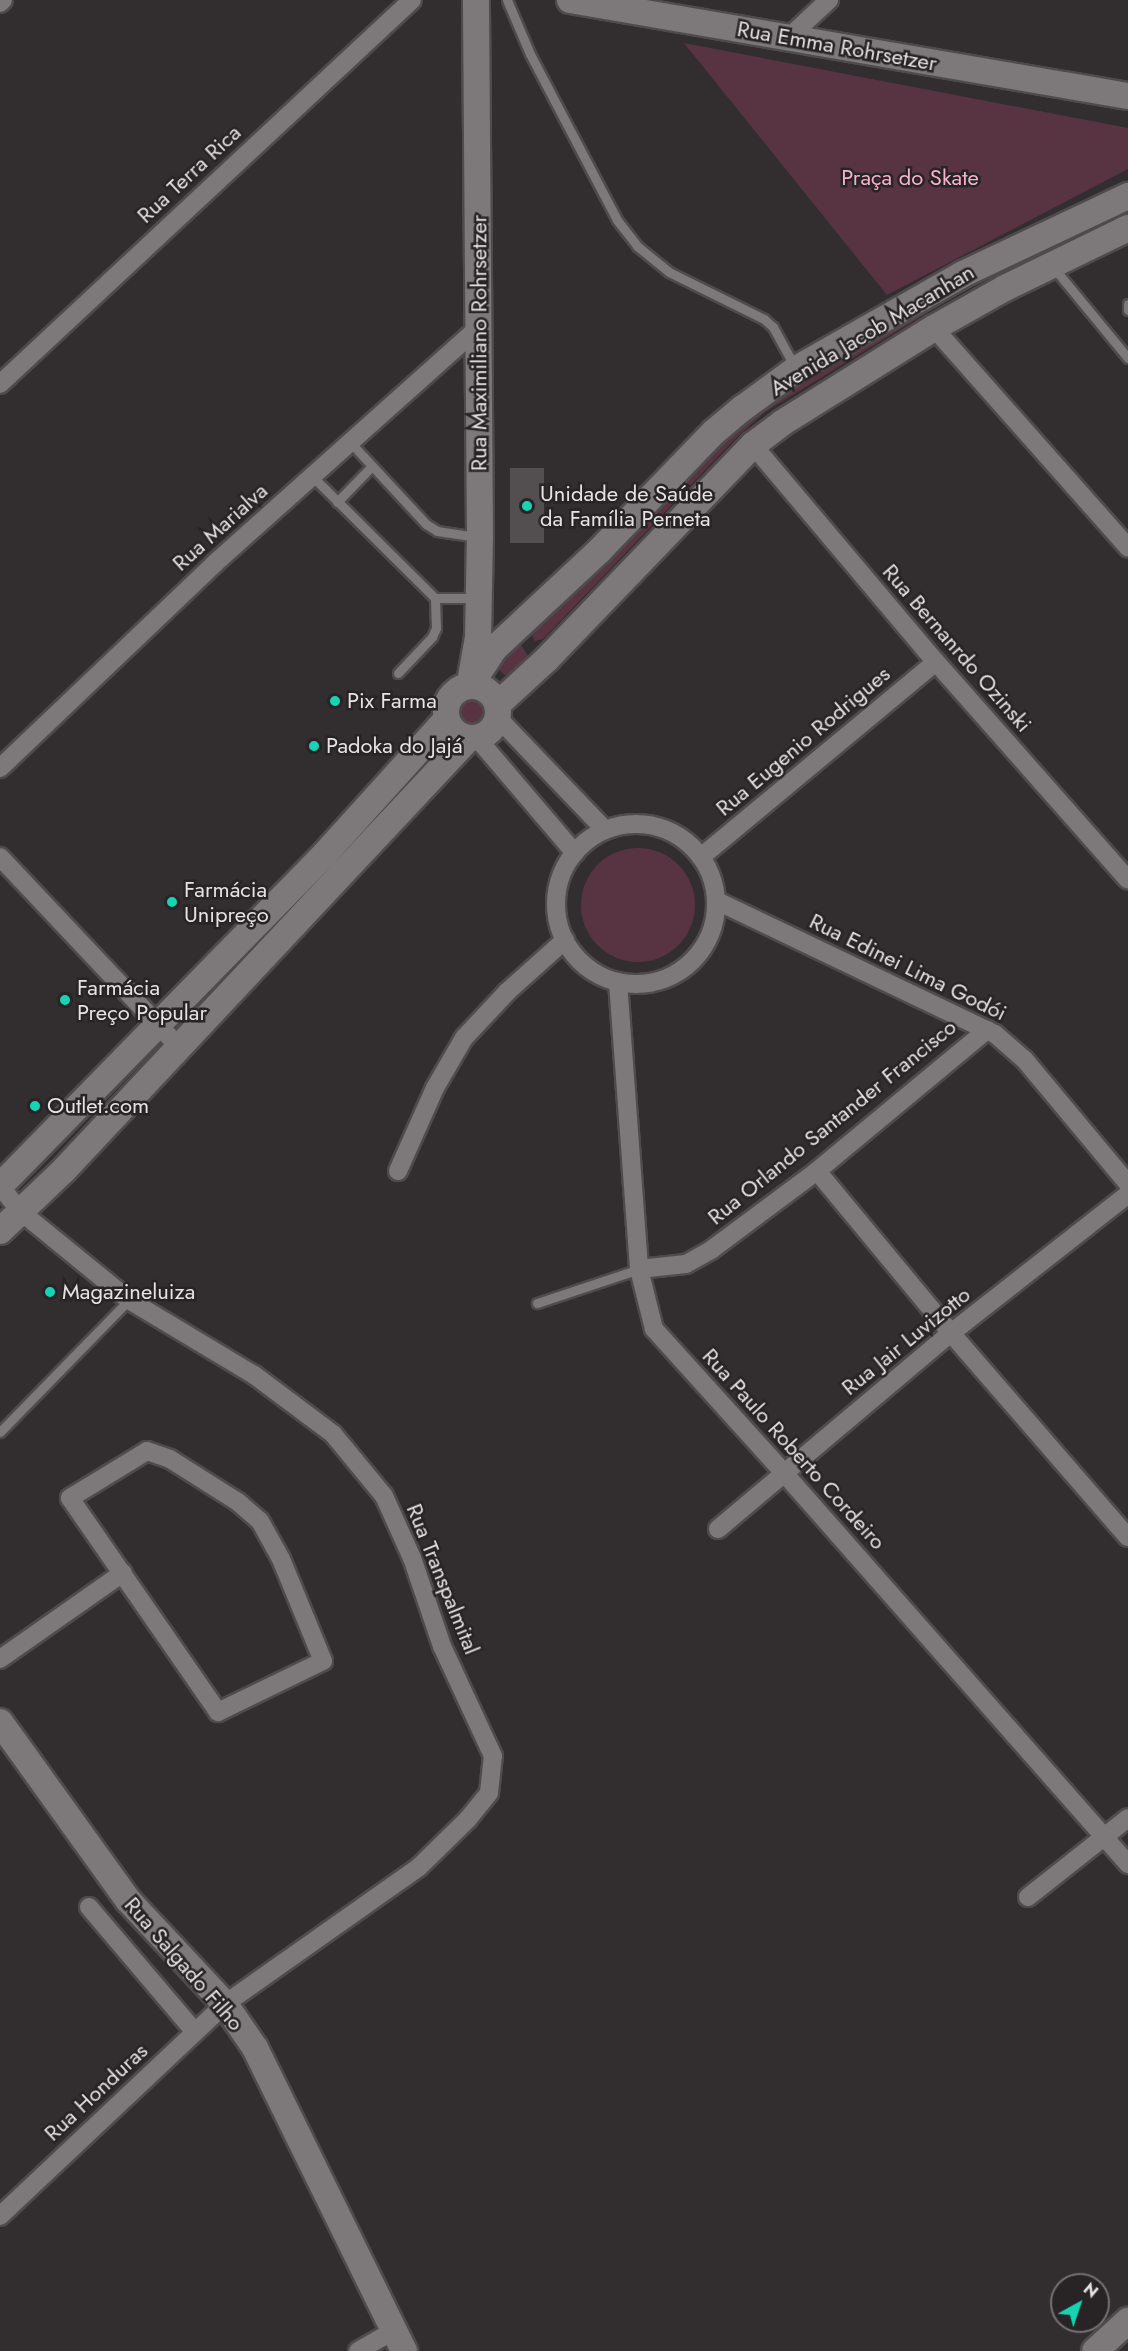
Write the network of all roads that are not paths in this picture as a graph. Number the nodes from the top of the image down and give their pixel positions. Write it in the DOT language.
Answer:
graph roads {
  1 [pos="412,0"];
  2 [pos="476,0"];
  3 [pos="507,0"];
  4 [pos="570,0"];
  5 [pos="829,0"];
  6 [pos="788,38"];
  7 [pos="1116,94"];
  8 [pos="1128,101"];
  9 [pos="1128,196"];
  10 [pos="1128,228"];
  11 [pos="1052,265"];
  12 [pos="1128,304"];
  13 [pos="1128,310"];
  14 [pos="479,327"];
  15 [pos="934,328"];
  16 [pos="1128,358"];
  17 [pos="796,369"];
  18 [pos="0,384"];
  19 [pos="350,442"];
  20 [pos="753,445"];
  21 [pos="372,466"];
  22 [pos="312,476"];
  23 [pos="337,502"];
  24 [pos="480,538"];
  25 [pos="1128,547"];
  26 [pos="435,598"];
  27 [pos="479,598"];
  28 [pos="520,627"];
  29 [pos="547,659"];
  30 [pos="936,662"];
  31 [pos="398,673"];
  32 [pos="470,686"];
  33 [pos="498,711"];
  34 [pos="447,718"];
  35 [pos="473,738"];
  36 [pos="0,768"];
  37 [pos="605,830"];
  38 [pos="574,853"];
  39 [pos="0,857"];
  40 [pos="701,857"];
  41 [pos="1128,880"];
  42 [pos="717,901"];
  43 [pos="565,940"];
  44 [pos="618,982"];
  45 [pos="155,1024"];
  46 [pos="987,1030"];
  47 [pos="179,1047"];
  48 [pos="398,1171"];
  49 [pos="817,1171"];
  50 [pos="1128,1184"];
  51 [pos="0,1186"];
  52 [pos="1128,1194"];
  53 [pos="21,1212"];
  54 [pos="0,1231"];
  55 [pos="639,1269"];
  56 [pos="129,1300"];
  57 [pos="537,1303"];
  58 [pos="951,1333"];
  59 [pos="0,1432"];
  60 [pos="784,1473"];
  61 [pos="718,1529"];
  62 [pos="1128,1537"];
  63 [pos="123,1573"];
  64 [pos="0,1659"];
  65 [pos="0,1722"];
  66 [pos="1128,1818"];
  67 [pos="1105,1836"];
  68 [pos="1128,1864"];
  69 [pos="1028,1897"];
  70 [pos="89,1907"];
  71 [pos="225,2004"];
  72 [pos="195,2032"];
  73 [pos="0,2216"];
  74 [pos="1128,2321"];
  75 [pos="398,2341"];
  76 [pos="358,2351"];
  77 [pos="1095,2351"];
  1 -- 18 [label="street, Rua Terra Rica"];
  2 -- 14 [label="main road, Rua Maximiliano Rohrsetzer"];
  3 -- 17 [label="lane"];
  4 -- 6 [label="main road, Rua Emma Rohrsetzer"];
  5 -- 6 [label="street"];
  6 -- 7 [label="main road, Rua Emma Rohrsetzer"];
  7 -- 8 [label="main road, Rua Emma Rohrsetzer"];
  9 -- 17 [label="main road, Avenida Jacob Macanhan"];
  10 -- 11 [label="main road, Avenida Jacob Macanhan"];
  11 -- 15 [label="main road, Avenida Jacob Macanhan"];
  11 -- 16 [label="lane"];
  12 -- 13 [label="lane"];
  14 -- 19 [label="street, Rua Marialva"];
  14 -- 24 [label="main road, Rua Maximiliano Rohrsetzer"];
  15 -- 20 [label="main road, Avenida Jacob Macanhan"];
  15 -- 25 [label="street"];
  17 -- 28 [label="main road, Avenida Jacob Macanhan"];
  19 -- 21 [label="lane"];
  19 -- 22 [label="street, Rua Marialva"];
  20 -- 29 [label="main road, Avenida Jacob Macanhan"];
  20 -- 30 [label="street, Rua Bernanrdo Ozinski"];
  21 -- 23 [label="lane"];
  21 -- 24 [label="lane"];
  22 -- 23 [label="lane"];
  22 -- 36 [label="street, Rua Marialva"];
  23 -- 26 [label="lane"];
  24 -- 27 [label="main road, Rua Maximiliano Rohrsetzer"];
  26 -- 27 [label="lane"];
  26 -- 31 [label="lane"];
  27 -- 32 [label="main road, Rua Maximiliano Rohrsetzer"];
  28 -- 29 [label="main road"];
  28 -- 32 [label="main road, Avenida Jacob Macanhan"];
  29 -- 33 [label="main road, Avenida Jacob Macanhan"];
  30 -- 40 [label="street, Rua Eugenio Rodrigues"];
  30 -- 41 [label="street, Rua Bernanrdo Ozinski"];
  32 -- 33 [label="main road"];
  32 -- 34 [label="main road"];
  33 -- 35 [label="main road"];
  33 -- 37 [label="street"];
  34 -- 35 [label="main road"];
  34 -- 45 [label="main road"];
  35 -- 38 [label="street"];
  35 -- 47 [label="main road"];
  37 -- 38 [label="street"];
  37 -- 40 [label="street"];
  38 -- 43 [label="street"];
  39 -- 45 [label="street"];
  40 -- 42 [label="street"];
  42 -- 44 [label="street"];
  42 -- 46 [label="street, Rua Edinei Lima Godói"];
  43 -- 44 [label="street"];
  43 -- 48 [label="street"];
  44 -- 55 [label="street, Rua Paulo Roberto Cordeiro"];
  45 -- 47 [label="street"];
  45 -- 51 [label="main road"];
  46 -- 49 [label="street, Rua Orlando Santander Francisco"];
  46 -- 50 [label="street, Rua Edinei Lima Godói"];
  47 -- 53 [label="main road"];
  49 -- 55 [label="street, Rua Orlando Santander Francisco"];
  49 -- 58 [label="street"];
  51 -- 53 [label="street, Rua Transpalmital"];
  52 -- 58 [label="street, Rua Jair Luvizotto"];
  53 -- 54 [label="main road"];
  53 -- 56 [label="street, Rua Transpalmital"];
  55 -- 57 [label="lane"];
  55 -- 60 [label="street, Rua Paulo Roberto Cordeiro"];
  56 -- 59 [label="lane"];
  56 -- 71 [label="street, Rua Transpalmital"];
  58 -- 60 [label="street, Rua Jair Luvizotto"];
  58 -- 62 [label="street"];
  60 -- 61 [label="street, Rua Jair Luvizotto"];
  60 -- 67 [label="street, Rua Paulo Roberto Cordeiro"];
  63 -- 63 [label="street"];
  63 -- 64 [label="street"];
  65 -- 71 [label="main road, Rua Salgado Filho"];
  66 -- 67 [label="street"];
  67 -- 68 [label="street, Rua Paulo Roberto Cordeiro"];
  67 -- 69 [label="street"];
  70 -- 72 [label="street"];
  71 -- 72 [label="street, Rua Honduras"];
  71 -- 75 [label="main road, Rua Salgado Filho"];
  72 -- 73 [label="street, Rua Honduras"];
  74 -- 77 [label="main road"];
  75 -- 76 [label="street"];
}
